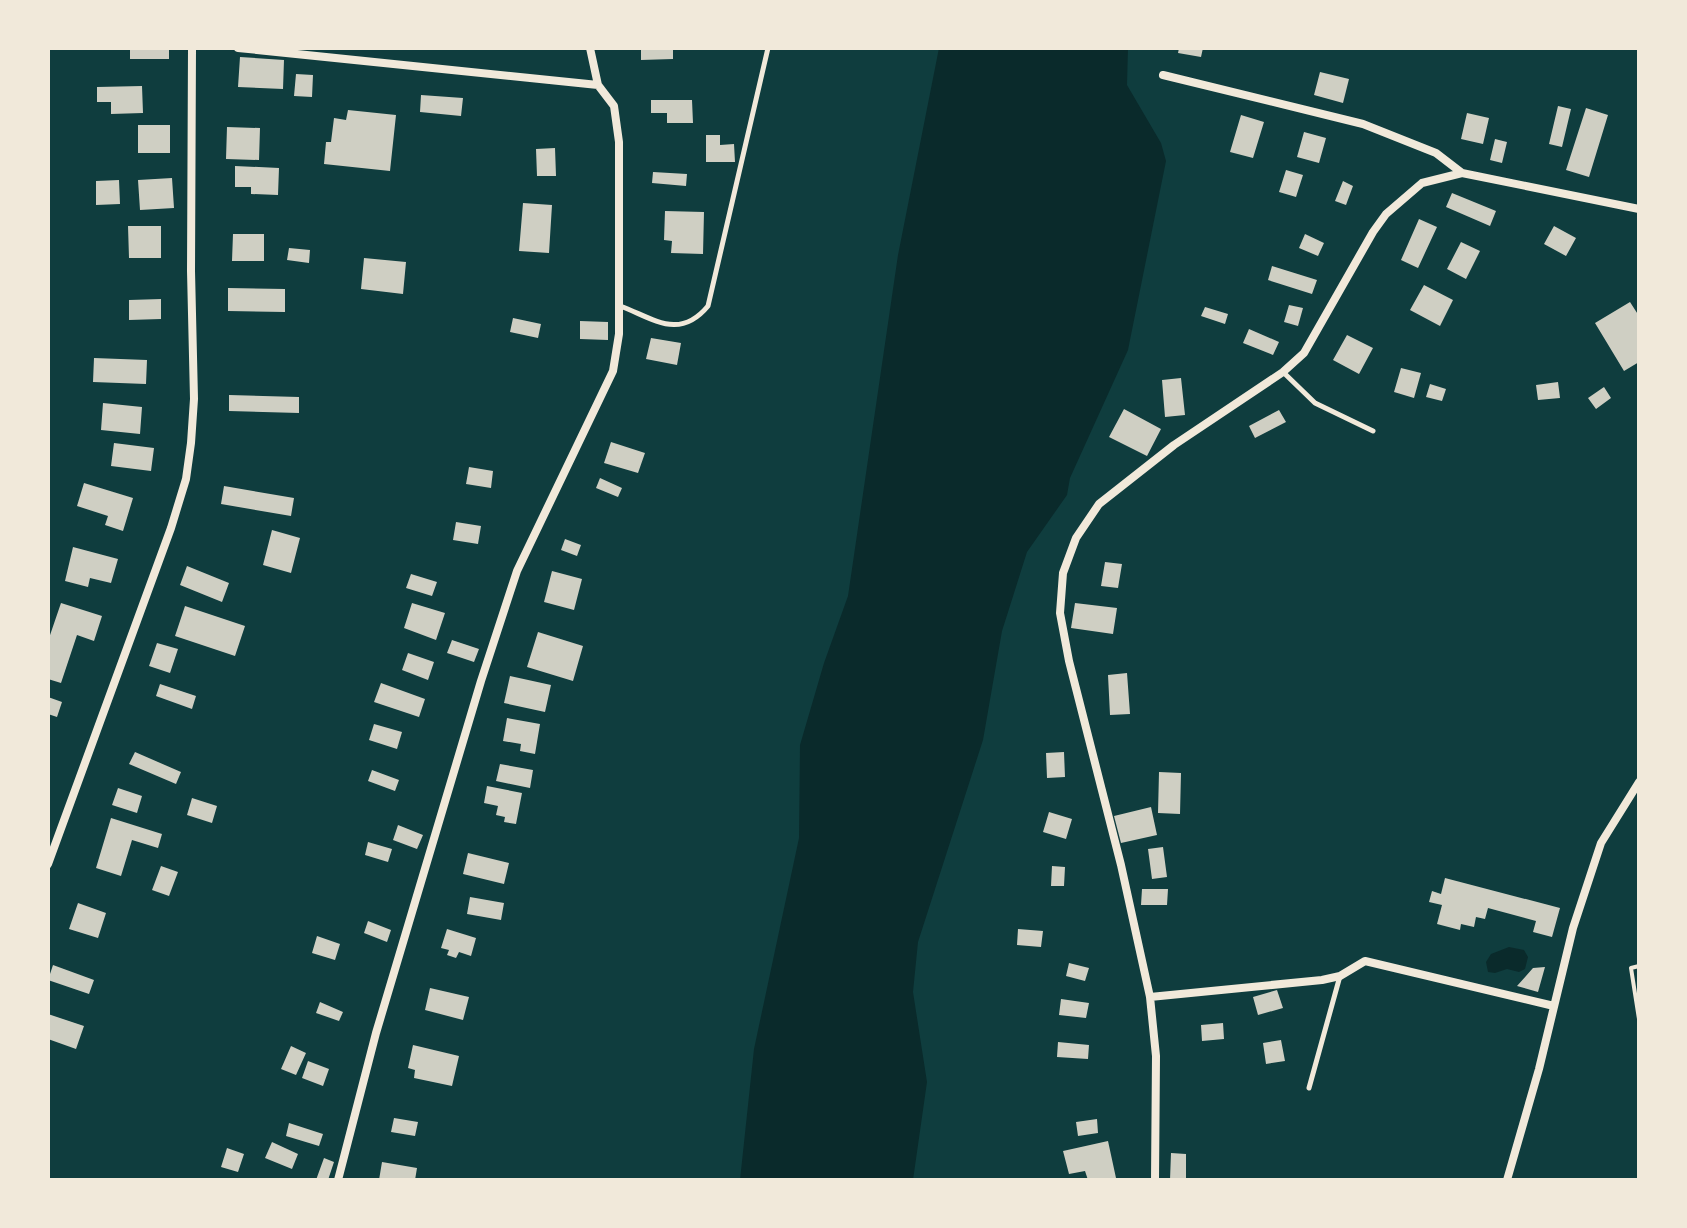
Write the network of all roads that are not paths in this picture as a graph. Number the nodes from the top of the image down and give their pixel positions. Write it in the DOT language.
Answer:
graph roads {
  1 [pos="192,48"];
  2 [pos="238,48"];
  3 [pos="590,48"];
  4 [pos="768,48"];
  5 [pos="1163,75"];
  6 [pos="598,85"];
  7 [pos="1462,173"];
  8 [pos="1639,209"];
  9 [pos="619,305"];
  10 [pos="1283,372"];
  11 [pos="1373,431"];
  12 [pos="1639,782"];
  13 [pos="48,864"];
  14 [pos="1340,976"];
  15 [pos="1150,997"];
  16 [pos="1554,1006"];
  17 [pos="1309,1088"];
  18 [pos="338,1180"];
  19 [pos="1155,1180"];
  20 [pos="1507,1180"];
  1 -- 13 [label="street"];
  2 -- 6 [label="street"];
  3 -- 6 [label="street"];
  4 -- 9 [label="lane"];
  5 -- 7 [label="street"];
  6 -- 9 [label="street"];
  7 -- 8 [label="street"];
  7 -- 10 [label="street"];
  9 -- 18 [label="street"];
  10 -- 11 [label="lane"];
  10 -- 15 [label="street"];
  12 -- 16 [label="street"];
  14 -- 15 [label="street"];
  14 -- 16 [label="street"];
  14 -- 17 [label="lane"];
  15 -- 19 [label="street"];
  16 -- 20 [label="street"];
}
